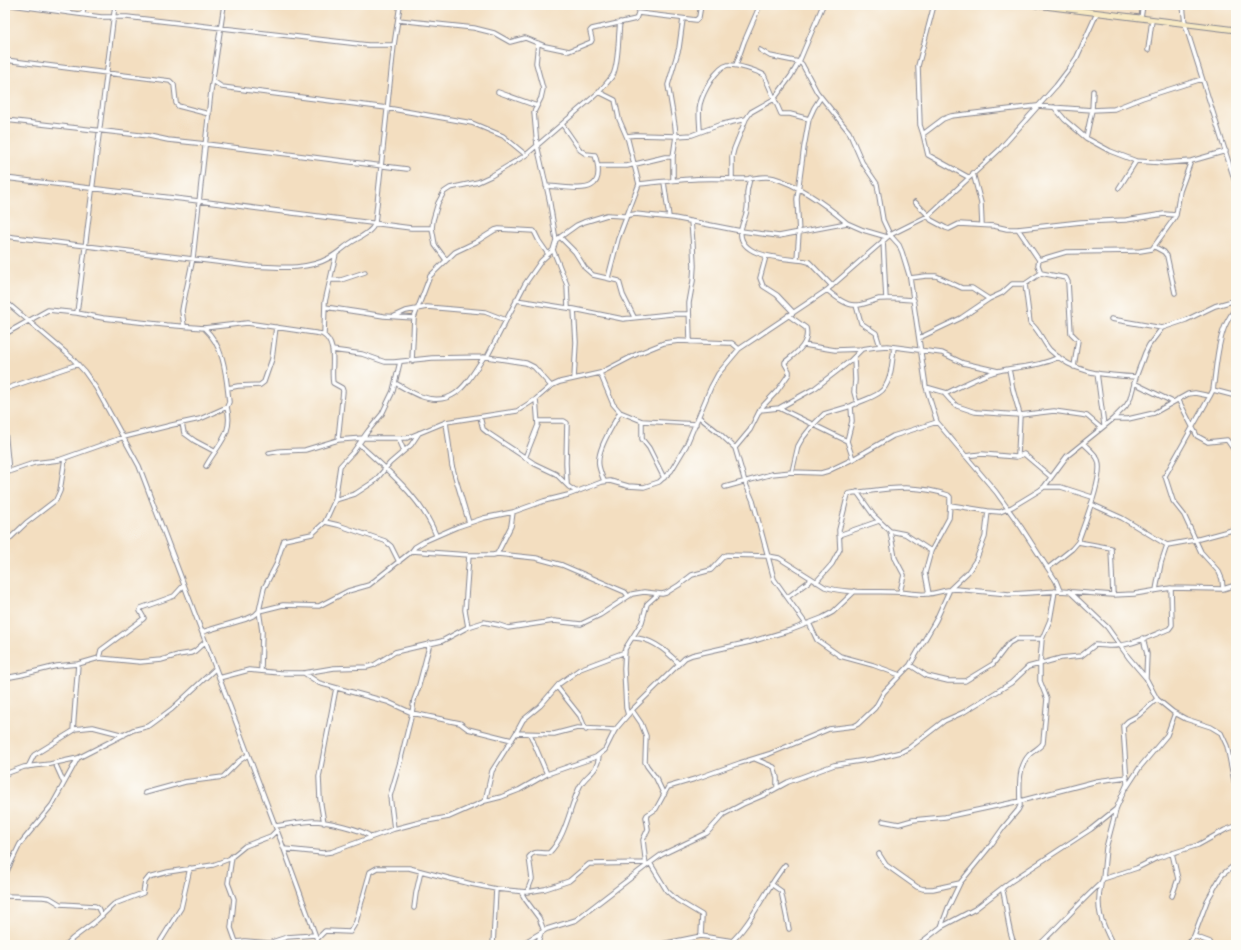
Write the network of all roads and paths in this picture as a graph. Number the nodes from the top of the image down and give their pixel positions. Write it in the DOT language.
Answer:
graph roads {
  1 [pos="12,5"];
  2 [pos="84,5"];
  3 [pos="115,5"];
  4 [pos="224,5"];
  5 [pos="400,5"];
  6 [pos="702,5"];
  7 [pos="760,5"];
  8 [pos="823,5"];
  9 [pos="934,5"];
  10 [pos="1036,5"];
  11 [pos="1143,5"];
  12 [pos="1182,5"];
  13 [pos="1047,6"];
  14 [pos="1097,13"];
  15 [pos="83,14"];
  16 [pos="113,17"];
  17 [pos="1141,18"];
  18 [pos="682,19"];
  19 [pos="398,20"];
  20 [pos="1152,20"];
  21 [pos="620,22"];
  22 [pos="1185,24"];
  23 [pos="221,28"];
  24 [pos="1236,30"];
  25 [pos="538,43"];
  26 [pos="394,45"];
  27 [pos="760,50"];
  28 [pos="1148,50"];
  29 [pos="5,60"];
  30 [pos="799,62"];
  31 [pos="736,65"];
  32 [pos="107,72"];
  33 [pos="1202,80"];
  34 [pos="213,81"];
  35 [pos="222,87"];
  36 [pos="211,91"];
  37 [pos="1093,91"];
  38 [pos="498,92"];
  39 [pos="599,92"];
  40 [pos="821,97"];
  41 [pos="774,99"];
  42 [pos="537,106"];
  43 [pos="1037,106"];
  44 [pos="1054,107"];
  45 [pos="387,108"];
  46 [pos="1092,110"];
  47 [pos="209,114"];
  48 [pos="746,119"];
  49 [pos="809,119"];
  50 [pos="5,120"];
  51 [pos="562,124"];
  52 [pos="100,131"];
  53 [pos="700,132"];
  54 [pos="923,134"];
  55 [pos="626,136"];
  56 [pos="676,136"];
  57 [pos="1086,138"];
  58 [pos="206,144"];
  59 [pos="537,145"];
  60 [pos="1226,152"];
  61 [pos="526,155"];
  62 [pos="673,157"];
  63 [pos="1136,161"];
  64 [pos="1191,161"];
  65 [pos="634,164"];
  66 [pos="381,166"];
  67 [pos="598,166"];
  68 [pos="407,169"];
  69 [pos="973,173"];
  70 [pos="968,177"];
  71 [pos="5,178"];
  72 [pos="750,178"];
  73 [pos="732,179"];
  74 [pos="673,180"];
  75 [pos="664,182"];
  76 [pos="639,184"];
  77 [pos="1236,185"];
  78 [pos="546,186"];
  79 [pos="93,188"];
  80 [pos="1119,188"];
  81 [pos="799,189"];
  82 [pos="199,201"];
  83 [pos="915,202"];
  84 [pos="628,215"];
  85 [pos="1176,215"];
  86 [pos="928,216"];
  87 [pos="669,217"];
  88 [pos="691,221"];
  89 [pos="375,223"];
  90 [pos="846,224"];
  91 [pos="982,225"];
  92 [pos="432,228"];
  93 [pos="1018,229"];
  94 [pos="740,232"];
  95 [pos="799,233"];
  96 [pos="5,236"];
  97 [pos="560,237"];
  98 [pos="887,237"];
  99 [pos="556,240"];
  100 [pos="86,246"];
  101 [pos="1155,247"];
  102 [pos="552,250"];
  103 [pos="336,253"];
  104 [pos="548,254"];
  105 [pos="766,256"];
  106 [pos="192,258"];
  107 [pos="798,259"];
  108 [pos="446,260"];
  109 [pos="1039,260"];
  110 [pos="365,272"];
  111 [pos="1041,273"];
  112 [pos="608,278"];
  113 [pos="910,278"];
  114 [pos="330,280"];
  115 [pos="1025,284"];
  116 [pos="832,286"];
  117 [pos="827,290"];
  118 [pos="1174,292"];
  119 [pos="886,299"];
  120 [pos="989,299"];
  121 [pos="516,300"];
  122 [pos="914,300"];
  123 [pos="1236,300"];
  124 [pos="5,301"];
  125 [pos="856,306"];
  126 [pos="325,307"];
  127 [pos="1236,307"];
  128 [pos="417,308"];
  129 [pos="568,308"];
  130 [pos="574,309"];
  131 [pos="793,312"];
  132 [pos="77,313"];
  133 [pos="689,314"];
  134 [pos="788,315"];
  135 [pos="395,316"];
  136 [pos="634,317"];
  137 [pos="414,318"];
  138 [pos="1111,319"];
  139 [pos="506,320"];
  140 [pos="29,321"];
  141 [pos="184,326"];
  142 [pos="276,327"];
  143 [pos="204,328"];
  144 [pos="1162,328"];
  145 [pos="5,334"];
  146 [pos="324,335"];
  147 [pos="919,338"];
  148 [pos="690,342"];
  149 [pos="804,345"];
  150 [pos="880,346"];
  151 [pos="894,347"];
  152 [pos="739,349"];
  153 [pos="862,349"];
  154 [pos="921,349"];
  155 [pos="332,350"];
  156 [pos="486,357"];
  157 [pos="1059,357"];
  158 [pos="854,358"];
  159 [pos="412,361"];
  160 [pos="400,362"];
  161 [pos="78,364"];
  162 [pos="1074,367"];
  163 [pos="1009,369"];
  164 [pos="998,371"];
  165 [pos="1096,373"];
  166 [pos="600,374"];
  167 [pos="1136,377"];
  168 [pos="574,379"];
  169 [pos="395,383"];
  170 [pos="1134,383"];
  171 [pos="551,386"];
  172 [pos="926,387"];
  173 [pos="228,388"];
  174 [pos="5,389"];
  175 [pos="1213,390"];
  176 [pos="944,393"];
  177 [pos="1210,396"];
  178 [pos="1236,396"];
  179 [pos="536,399"];
  180 [pos="1178,399"];
  181 [pos="1173,402"];
  182 [pos="857,403"];
  183 [pos="851,406"];
  184 [pos="227,407"];
  185 [pos="778,408"];
  186 [pos="760,410"];
  187 [pos="620,412"];
  188 [pos="1020,415"];
  189 [pos="480,417"];
  190 [pos="699,417"];
  191 [pos="1113,419"];
  192 [pos="538,421"];
  193 [pos="642,421"];
  194 [pos="446,422"];
  195 [pos="937,422"];
  196 [pos="182,423"];
  197 [pos="696,424"];
  198 [pos="813,425"];
  199 [pos="1102,427"];
  200 [pos="1192,428"];
  201 [pos="5,431"];
  202 [pos="418,433"];
  203 [pos="124,437"];
  204 [pos="363,438"];
  205 [pos="399,439"];
  206 [pos="338,440"];
  207 [pos="847,441"];
  208 [pos="1083,443"];
  209 [pos="359,444"];
  210 [pos="735,448"];
  211 [pos="404,451"];
  212 [pos="214,452"];
  213 [pos="270,453"];
  214 [pos="1236,453"];
  215 [pos="1018,455"];
  216 [pos="965,456"];
  217 [pos="65,458"];
  218 [pos="525,458"];
  219 [pos="853,460"];
  220 [pos="206,466"];
  221 [pos="385,468"];
  222 [pos="7,472"];
  223 [pos="792,472"];
  224 [pos="1051,476"];
  225 [pos="664,478"];
  226 [pos="604,481"];
  227 [pos="745,482"];
  228 [pos="567,484"];
  229 [pos="726,487"];
  230 [pos="1044,487"];
  231 [pos="577,492"];
  232 [pos="858,492"];
  233 [pos="1092,497"];
  234 [pos="335,500"];
  235 [pos="1090,504"];
  236 [pos="950,505"];
  237 [pos="1008,509"];
  238 [pos="988,511"];
  239 [pos="513,512"];
  240 [pos="879,521"];
  241 [pos="326,522"];
  242 [pos="469,523"];
  243 [pos="1236,529"];
  244 [pos="890,531"];
  245 [pos="436,535"];
  246 [pos="839,535"];
  247 [pos="1195,540"];
  248 [pos="1078,542"];
  249 [pos="5,543"];
  250 [pos="1167,545"];
  251 [pos="412,551"];
  252 [pos="931,551"];
  253 [pos="497,554"];
  254 [pos="469,555"];
  255 [pos="768,556"];
  256 [pos="399,562"];
  257 [pos="1048,568"];
  258 [pos="812,579"];
  259 [pos="816,582"];
  260 [pos="1236,584"];
  261 [pos="184,585"];
  262 [pos="1171,588"];
  263 [pos="950,589"];
  264 [pos="1223,589"];
  265 [pos="1156,590"];
  266 [pos="855,591"];
  267 [pos="1055,591"];
  268 [pos="1060,591"];
  269 [pos="1069,591"];
  270 [pos="900,592"];
  271 [pos="658,594"];
  272 [pos="929,594"];
  273 [pos="1113,595"];
  274 [pos="628,596"];
  275 [pos="788,597"];
  276 [pos="259,611"];
  277 [pos="807,623"];
  278 [pos="468,627"];
  279 [pos="202,632"];
  280 [pos="632,638"];
  281 [pos="1143,638"];
  282 [pos="1042,639"];
  283 [pos="205,642"];
  284 [pos="430,644"];
  285 [pos="1120,645"];
  286 [pos="625,652"];
  287 [pos="99,658"];
  288 [pos="1040,663"];
  289 [pos="78,664"];
  290 [pos="679,664"];
  291 [pos="910,665"];
  292 [pos="215,668"];
  293 [pos="261,671"];
  294 [pos="304,673"];
  295 [pos="900,675"];
  296 [pos="5,678"];
  297 [pos="219,678"];
  298 [pos="1146,678"];
  299 [pos="557,687"];
  300 [pos="336,688"];
  301 [pos="1157,699"];
  302 [pos="632,710"];
  303 [pos="412,713"];
  304 [pos="1175,713"];
  305 [pos="628,715"];
  306 [pos="74,728"];
  307 [pos="586,730"];
  308 [pos="615,730"];
  309 [pos="516,733"];
  310 [pos="530,734"];
  311 [pos="124,735"];
  312 [pos="512,740"];
  313 [pos="248,755"];
  314 [pos="599,755"];
  315 [pos="78,758"];
  316 [pos="754,758"];
  317 [pos="55,763"];
  318 [pos="28,766"];
  319 [pos="5,774"];
  320 [pos="547,774"];
  321 [pos="1127,777"];
  322 [pos="64,783"];
  323 [pos="777,788"];
  324 [pos="1126,788"];
  325 [pos="1236,790"];
  326 [pos="145,794"];
  327 [pos="664,795"];
  328 [pos="485,801"];
  329 [pos="1020,801"];
  330 [pos="1116,809"];
  331 [pos="883,821"];
  332 [pos="324,823"];
  333 [pos="1236,826"];
  334 [pos="276,828"];
  335 [pos="394,829"];
  336 [pos="371,837"];
  337 [pos="284,849"];
  338 [pos="1172,853"];
  339 [pos="879,854"];
  340 [pos="232,856"];
  341 [pos="647,864"];
  342 [pos="1236,864"];
  343 [pos="785,865"];
  344 [pos="190,868"];
  345 [pos="421,871"];
  346 [pos="5,875"];
  347 [pos="1103,879"];
  348 [pos="960,883"];
  349 [pos="1101,883"];
  350 [pos="771,884"];
  351 [pos="1002,888"];
  352 [pos="496,889"];
  353 [pos="521,892"];
  354 [pos="527,892"];
  355 [pos="5,896"];
  356 [pos="1172,896"];
  357 [pos="414,908"];
  358 [pos="102,916"];
  359 [pos="941,927"];
  360 [pos="789,929"];
  361 [pos="542,932"];
  362 [pos="701,936"];
  363 [pos="1194,936"];
  364 [pos="316,937"];
  365 [pos="732,941"];
  366 [pos="236,943"];
  367 [pos="66,945"];
  368 [pos="158,945"];
  369 [pos="319,945"];
  370 [pos="493,945"];
  371 [pos="520,945"];
  372 [pos="537,945"];
  373 [pos="657,945"];
  374 [pos="728,945"];
  375 [pos="737,945"];
  376 [pos="918,945"];
  377 [pos="1015,945"];
  378 [pos="1039,945"];
  379 [pos="1113,945"];
  380 [pos="1187,945"];
  381 [pos="1211,945"];
  1 -- 15 [label="street"];
  2 -- 15 [label="street"];
  3 -- 16 [label="street"];
  4 -- 23 [label="street"];
  5 -- 19 [label="street"];
  6 -- 18 [label="street"];
  7 -- 31 [label="street"];
  8 -- 30 [label="street"];
  9 -- 54 [label="street"];
  10 -- 13 [label="main road"];
  11 -- 17 [label="street"];
  12 -- 22 [label="street"];
  13 -- 14 [label="main road"];
  14 -- 17 [label="main road"];
  14 -- 43 [label="street"];
  15 -- 16 [label="street"];
  16 -- 23 [label="street"];
  16 -- 32 [label="street"];
  17 -- 20 [label="main road"];
  18 -- 21 [label="street"];
  18 -- 56 [label="street"];
  19 -- 25 [label="street"];
  19 -- 26 [label="street"];
  20 -- 22 [label="main road"];
  20 -- 28 [label="street"];
  21 -- 25 [label="street"];
  21 -- 39 [label="street"];
  22 -- 24 [label="main road"];
  22 -- 33 [label="street"];
  23 -- 26 [label="street"];
  23 -- 34 [label="street"];
  25 -- 42 [label="street"];
  26 -- 45 [label="street"];
  27 -- 30 [label="street"];
  29 -- 32 [label="street"];
  30 -- 40 [label="street"];
  30 -- 41 [label="street"];
  31 -- 41 [label="street"];
  31 -- 53 [label="street"];
  32 -- 47 [label="street"];
  32 -- 52 [label="street"];
  33 -- 46 [label="street"];
  33 -- 60 [label="street"];
  34 -- 35 [label="street"];
  34 -- 36 [label="street"];
  35 -- 36 [label="street"];
  35 -- 45 [label="street"];
  36 -- 47 [label="street"];
  37 -- 46 [label="street"];
  38 -- 42 [label="street"];
  39 -- 51 [label="street"];
  39 -- 55 [label="street"];
  40 -- 49 [label="street"];
  40 -- 98 [label="street"];
  41 -- 48 [label="street"];
  41 -- 49 [label="street"];
  42 -- 59 [label="street"];
  43 -- 44 [label="street"];
  43 -- 54 [label="street"];
  43 -- 69 [label="street"];
  44 -- 46 [label="street"];
  44 -- 57 [label="street"];
  45 -- 61 [label="street"];
  45 -- 66 [label="street"];
  46 -- 57 [label="street"];
  47 -- 58 [label="street"];
  48 -- 53 [label="street"];
  48 -- 73 [label="street"];
  49 -- 81 [label="street"];
  50 -- 52 [label="street"];
  51 -- 59 [label="street"];
  51 -- 67 [label="street"];
  52 -- 58 [label="street"];
  52 -- 79 [label="street"];
  53 -- 56 [label="street"];
  54 -- 70 [label="street"];
  55 -- 56 [label="street"];
  55 -- 65 [label="street"];
  56 -- 62 [label="street"];
  57 -- 63 [label="street"];
  58 -- 66 [label="street"];
  58 -- 82 [label="street"];
  59 -- 61 [label="street"];
  59 -- 78 [label="street"];
  60 -- 64 [label="street"];
  60 -- 77 [label="street"];
  61 -- 92 [label="street"];
  62 -- 65 [label="street"];
  62 -- 74 [label="street"];
  63 -- 64 [label="street"];
  63 -- 80 [label="street"];
  64 -- 85 [label="street"];
  65 -- 67 [label="street"];
  65 -- 76 [label="street"];
  66 -- 68 [label="street"];
  66 -- 89 [label="street"];
  67 -- 78 [label="street"];
  69 -- 70 [label="street"];
  69 -- 91 [label="street"];
  70 -- 86 [label="street"];
  71 -- 79 [label="street"];
  72 -- 73 [label="street"];
  72 -- 81 [label="street"];
  72 -- 94 [label="street"];
  73 -- 74 [label="street"];
  74 -- 75 [label="street"];
  75 -- 76 [label="street"];
  75 -- 87 [label="street"];
  76 -- 84 [label="street"];
  78 -- 99 [label="street"];
  79 -- 82 [label="street"];
  79 -- 100 [label="street"];
  81 -- 90 [label="street"];
  81 -- 95 [label="street"];
  82 -- 89 [label="street"];
  82 -- 106 [label="street"];
  83 -- 86 [label="street"];
  84 -- 87 [label="street"];
  84 -- 97 [label="street"];
  84 -- 112 [label="street"];
  85 -- 93 [label="street"];
  85 -- 101 [label="street"];
  86 -- 91 [label="street"];
  86 -- 98 [label="street"];
  87 -- 88 [label="street"];
  88 -- 94 [label="street"];
  88 -- 133 [label="street"];
  89 -- 92 [label="street"];
  89 -- 103 [label="street"];
  90 -- 95 [label="street"];
  90 -- 98 [label="street"];
  91 -- 93 [label="street"];
  92 -- 108 [label="street"];
  93 -- 109 [label="street"];
  94 -- 95 [label="street"];
  94 -- 105 [label="street"];
  95 -- 107 [label="street"];
  96 -- 100 [label="street"];
  97 -- 99 [label="street"];
  97 -- 112 [label="street"];
  98 -- 113 [label="street"];
  98 -- 116 [label="street"];
  98 -- 119 [label="street"];
  99 -- 102 [label="street"];
  100 -- 106 [label="street"];
  100 -- 132 [label="street"];
  101 -- 109 [label="street"];
  101 -- 118 [label="street"];
  102 -- 104 [label="street"];
  102 -- 129 [label="street"];
  103 -- 106 [label="street"];
  103 -- 114 [label="street"];
  104 -- 108 [label="street"];
  104 -- 121 [label="street"];
  105 -- 107 [label="street"];
  105 -- 131 [label="street"];
  106 -- 141 [label="street"];
  107 -- 116 [label="street"];
  108 -- 128 [label="street"];
  109 -- 111 [label="street"];
  110 -- 114 [label="street"];
  111 -- 115 [label="street"];
  111 -- 162 [label="street"];
  112 -- 136 [label="street"];
  113 -- 120 [label="street"];
  113 -- 122 [label="street"];
  114 -- 126 [label="street"];
  115 -- 120 [label="street"];
  115 -- 157 [label="street"];
  116 -- 117 [label="street"];
  117 -- 125 [label="street"];
  117 -- 131 [label="street"];
  119 -- 122 [label="street"];
  119 -- 125 [label="street"];
  120 -- 147 [label="street"];
  121 -- 129 [label="street"];
  121 -- 139 [label="street"];
  122 -- 147 [label="street"];
  123 -- 144 [label="street"];
  124 -- 140 [label="street"];
  125 -- 150 [label="street"];
  126 -- 135 [label="street"];
  126 -- 146 [label="street"];
  127 -- 175 [label="street"];
  128 -- 135 [label="street"];
  128 -- 137 [label="street"];
  128 -- 139 [label="street"];
  129 -- 130 [label="street"];
  130 -- 136 [label="street"];
  130 -- 168 [label="street"];
  131 -- 134 [label="street"];
  132 -- 140 [label="street"];
  132 -- 141 [label="street"];
  133 -- 136 [label="street"];
  133 -- 148 [label="street"];
  134 -- 149 [label="street"];
  134 -- 152 [label="street"];
  135 -- 137 [label="street"];
  137 -- 159 [label="street"];
  138 -- 144 [label="street"];
  139 -- 156 [label="street"];
  140 -- 145 [label="street"];
  140 -- 161 [label="street"];
  141 -- 143 [label="street"];
  142 -- 143 [label="street"];
  142 -- 146 [label="street"];
  142 -- 173 [label="street"];
  143 -- 173 [label="street"];
  144 -- 167 [label="street"];
  146 -- 155 [label="street"];
  147 -- 154 [label="street"];
  148 -- 152 [label="street"];
  148 -- 166 [label="street"];
  149 -- 153 [label="street"];
  149 -- 186 [label="street"];
  150 -- 151 [label="street"];
  150 -- 153 [label="street"];
  151 -- 154 [label="street"];
  151 -- 182 [label="street"];
  152 -- 190 [label="street"];
  153 -- 158 [label="street"];
  154 -- 164 [label="street"];
  154 -- 172 [label="street"];
  155 -- 160 [label="street"];
  155 -- 206 [label="street"];
  156 -- 159 [label="street"];
  156 -- 169 [label="street"];
  156 -- 171 [label="street"];
  157 -- 162 [label="street"];
  157 -- 163 [label="street"];
  158 -- 182 [label="street"];
  158 -- 185 [label="street"];
  159 -- 160 [label="street"];
  160 -- 169 [label="street"];
  161 -- 174 [label="street"];
  161 -- 203 [label="street"];
  162 -- 165 [label="street"];
  163 -- 164 [label="street"];
  163 -- 188 [label="street"];
  164 -- 176 [label="street"];
  165 -- 167 [label="street"];
  165 -- 199 [label="street"];
  166 -- 168 [label="street"];
  166 -- 187 [label="street"];
  167 -- 170 [label="street"];
  168 -- 171 [label="street"];
  169 -- 204 [label="street"];
  170 -- 181 [label="street"];
  170 -- 191 [label="street"];
  171 -- 179 [label="street"];
  172 -- 176 [label="street"];
  172 -- 195 [label="street"];
  173 -- 184 [label="street"];
  175 -- 177 [label="street"];
  175 -- 178 [label="street"];
  176 -- 188 [label="street"];
  177 -- 180 [label="street"];
  177 -- 200 [label="street"];
  179 -- 189 [label="street"];
  179 -- 192 [label="street"];
  180 -- 181 [label="street"];
  180 -- 200 [label="street"];
  181 -- 191 [label="street"];
  182 -- 183 [label="street"];
  183 -- 198 [label="street"];
  183 -- 207 [label="street"];
  184 -- 196 [label="street"];
  184 -- 212 [label="street"];
  185 -- 186 [label="street"];
  185 -- 198 [label="street"];
  186 -- 210 [label="street"];
  187 -- 193 [label="street"];
  187 -- 226 [label="street"];
  188 -- 199 [label="street"];
  188 -- 215 [label="street"];
  189 -- 194 [label="street"];
  189 -- 218 [label="street"];
  190 -- 197 [label="street"];
  190 -- 210 [label="street"];
  191 -- 199 [label="street"];
  192 -- 218 [label="street"];
  192 -- 228 [label="street"];
  193 -- 197 [label="street"];
  193 -- 225 [label="street"];
  194 -- 202 [label="street"];
  194 -- 242 [label="street"];
  195 -- 216 [label="street"];
  195 -- 219 [label="street"];
  196 -- 203 [label="street"];
  196 -- 212 [label="street"];
  197 -- 225 [label="street"];
  198 -- 207 [label="street"];
  198 -- 223 [label="street"];
  199 -- 208 [label="street"];
  200 -- 214 [label="street"];
  200 -- 247 [label="street"];
  201 -- 222 [label="street"];
  202 -- 205 [label="street"];
  202 -- 211 [label="street"];
  203 -- 217 [label="street"];
  203 -- 261 [label="street"];
  204 -- 205 [label="street"];
  204 -- 206 [label="street"];
  204 -- 209 [label="street"];
  205 -- 211 [label="street"];
  206 -- 213 [label="street"];
  207 -- 219 [label="street"];
  208 -- 224 [label="street"];
  208 -- 233 [label="street"];
  209 -- 221 [label="street"];
  209 -- 234 [label="street"];
  210 -- 227 [label="street"];
  211 -- 221 [label="street"];
  212 -- 220 [label="street"];
  215 -- 216 [label="street"];
  215 -- 224 [label="street"];
  216 -- 237 [label="street"];
  217 -- 222 [label="street"];
  217 -- 249 [label="street"];
  218 -- 228 [label="street"];
  219 -- 223 [label="street"];
  221 -- 234 [label="street"];
  221 -- 245 [label="street"];
  223 -- 227 [label="street"];
  224 -- 230 [label="street"];
  225 -- 226 [label="street"];
  226 -- 231 [label="street"];
  227 -- 229 [label="street"];
  227 -- 255 [label="street"];
  228 -- 231 [label="street"];
  230 -- 233 [label="street"];
  230 -- 237 [label="street"];
  231 -- 239 [label="street"];
  232 -- 236 [label="street"];
  232 -- 240 [label="street"];
  232 -- 246 [label="street"];
  233 -- 235 [label="street"];
  234 -- 241 [label="street"];
  235 -- 248 [label="street"];
  235 -- 250 [label="street"];
  236 -- 238 [label="street"];
  236 -- 252 [label="street"];
  237 -- 238 [label="street"];
  237 -- 257 [label="street"];
  238 -- 263 [label="street"];
  239 -- 242 [label="street"];
  239 -- 253 [label="street"];
  240 -- 244 [label="street"];
  240 -- 246 [label="street"];
  241 -- 256 [label="street"];
  241 -- 276 [label="street"];
  242 -- 245 [label="street"];
  243 -- 247 [label="street"];
  244 -- 252 [label="street"];
  244 -- 270 [label="street"];
  245 -- 251 [label="street"];
  246 -- 259 [label="street"];
  247 -- 250 [label="street"];
  247 -- 264 [label="street"];
  248 -- 257 [label="street"];
  248 -- 273 [label="street"];
  250 -- 265 [label="street"];
  251 -- 254 [label="street"];
  251 -- 256 [label="street"];
  252 -- 272 [label="street"];
  253 -- 254 [label="street"];
  253 -- 274 [label="street"];
  254 -- 278 [label="street"];
  255 -- 258 [label="street"];
  255 -- 271 [label="street"];
  255 -- 275 [label="street"];
  256 -- 276 [label="street"];
  257 -- 268 [label="street"];
  258 -- 259 [label="street"];
  258 -- 275 [label="street"];
  259 -- 266 [label="street"];
  260 -- 264 [label="street"];
  261 -- 279 [label="street"];
  261 -- 287 [label="street"];
  262 -- 264 [label="street"];
  262 -- 265 [label="street"];
  262 -- 281 [label="street"];
  263 -- 267 [label="street"];
  263 -- 272 [label="street"];
  263 -- 291 [label="street"];
  265 -- 273 [label="street"];
  266 -- 270 [label="street"];
  266 -- 277 [label="street"];
  267 -- 268 [label="street"];
  267 -- 282 [label="street"];
  268 -- 269 [label="street"];
  269 -- 273 [label="street"];
  269 -- 285 [label="street"];
  270 -- 272 [label="street"];
  271 -- 274 [label="street"];
  271 -- 280 [label="street"];
  274 -- 278 [label="street"];
  275 -- 277 [label="street"];
  276 -- 279 [label="street"];
  276 -- 293 [label="street"];
  277 -- 290 [label="street"];
  277 -- 295 [label="street"];
  278 -- 284 [label="street"];
  279 -- 283 [label="street"];
  280 -- 286 [label="street"];
  280 -- 290 [label="street"];
  281 -- 285 [label="street"];
  281 -- 298 [label="street"];
  282 -- 288 [label="street"];
  282 -- 291 [label="street"];
  283 -- 287 [label="street"];
  283 -- 292 [label="street"];
  284 -- 294 [label="street"];
  284 -- 303 [label="street"];
  285 -- 288 [label="street"];
  285 -- 298 [label="street"];
  286 -- 299 [label="street"];
  286 -- 305 [label="street"];
  287 -- 289 [label="street"];
  288 -- 323 [label="street"];
  288 -- 329 [label="street"];
  289 -- 296 [label="street"];
  289 -- 306 [label="street"];
  290 -- 302 [label="street"];
  291 -- 295 [label="street"];
  292 -- 297 [label="street"];
  292 -- 311 [label="street"];
  293 -- 294 [label="street"];
  293 -- 297 [label="street"];
  294 -- 300 [label="street"];
  295 -- 316 [label="street"];
  297 -- 313 [label="street"];
  298 -- 301 [label="street"];
  299 -- 307 [label="street"];
  299 -- 309 [label="street"];
  300 -- 303 [label="street"];
  300 -- 332 [label="street"];
  301 -- 304 [label="street"];
  301 -- 321 [label="street"];
  302 -- 305 [label="street"];
  302 -- 327 [label="street"];
  303 -- 312 [label="street"];
  303 -- 335 [label="street"];
  304 -- 324 [label="street"];
  304 -- 325 [label="street"];
  305 -- 308 [label="street"];
  306 -- 311 [label="street"];
  306 -- 318 [label="street"];
  307 -- 308 [label="street"];
  307 -- 310 [label="street"];
  308 -- 314 [label="street"];
  309 -- 310 [label="street"];
  309 -- 312 [label="street"];
  310 -- 320 [label="street"];
  311 -- 315 [label="street"];
  312 -- 328 [label="street"];
  313 -- 326 [label="street"];
  313 -- 334 [label="street"];
  314 -- 320 [label="street"];
  314 -- 354 [label="street"];
  315 -- 317 [label="street"];
  315 -- 322 [label="street"];
  316 -- 323 [label="street"];
  316 -- 327 [label="street"];
  317 -- 318 [label="street"];
  317 -- 322 [label="street"];
  318 -- 319 [label="street"];
  320 -- 328 [label="street"];
  321 -- 324 [label="street"];
  321 -- 329 [label="street"];
  322 -- 346 [label="street"];
  323 -- 341 [label="street"];
  324 -- 330 [label="street"];
  327 -- 341 [label="street"];
  328 -- 335 [label="street"];
  329 -- 331 [label="street"];
  329 -- 348 [label="street"];
  330 -- 347 [label="street"];
  330 -- 351 [label="street"];
  332 -- 334 [label="street"];
  332 -- 336 [label="street"];
  333 -- 338 [label="street"];
  334 -- 337 [label="street"];
  334 -- 340 [label="street"];
  335 -- 336 [label="street"];
  336 -- 337 [label="street"];
  337 -- 364 [label="street"];
  338 -- 347 [label="street"];
  338 -- 356 [label="street"];
  339 -- 348 [label="street"];
  340 -- 344 [label="street"];
  340 -- 366 [label="street"];
  341 -- 354 [label="street"];
  341 -- 361 [label="street"];
  341 -- 362 [label="street"];
  342 -- 363 [label="street"];
  343 -- 350 [label="street"];
  344 -- 358 [label="street"];
  344 -- 368 [label="street"];
  345 -- 352 [label="street"];
  345 -- 357 [label="street"];
  345 -- 364 [label="street"];
  347 -- 349 [label="street"];
  348 -- 359 [label="street"];
  349 -- 378 [label="street"];
  349 -- 379 [label="street"];
  350 -- 360 [label="street"];
  350 -- 365 [label="street"];
  351 -- 359 [label="street"];
  351 -- 377 [label="street"];
  352 -- 353 [label="street"];
  352 -- 370 [label="street"];
  353 -- 354 [label="street"];
  353 -- 361 [label="street"];
  355 -- 358 [label="street"];
  358 -- 367 [label="street"];
  359 -- 376 [label="street"];
  361 -- 371 [label="street"];
  361 -- 372 [label="street"];
  362 -- 365 [label="street"];
  362 -- 373 [label="street"];
  363 -- 380 [label="street"];
  363 -- 381 [label="street"];
  364 -- 366 [label="street"];
  364 -- 369 [label="street"];
  365 -- 374 [label="street"];
  365 -- 375 [label="street"];
}
